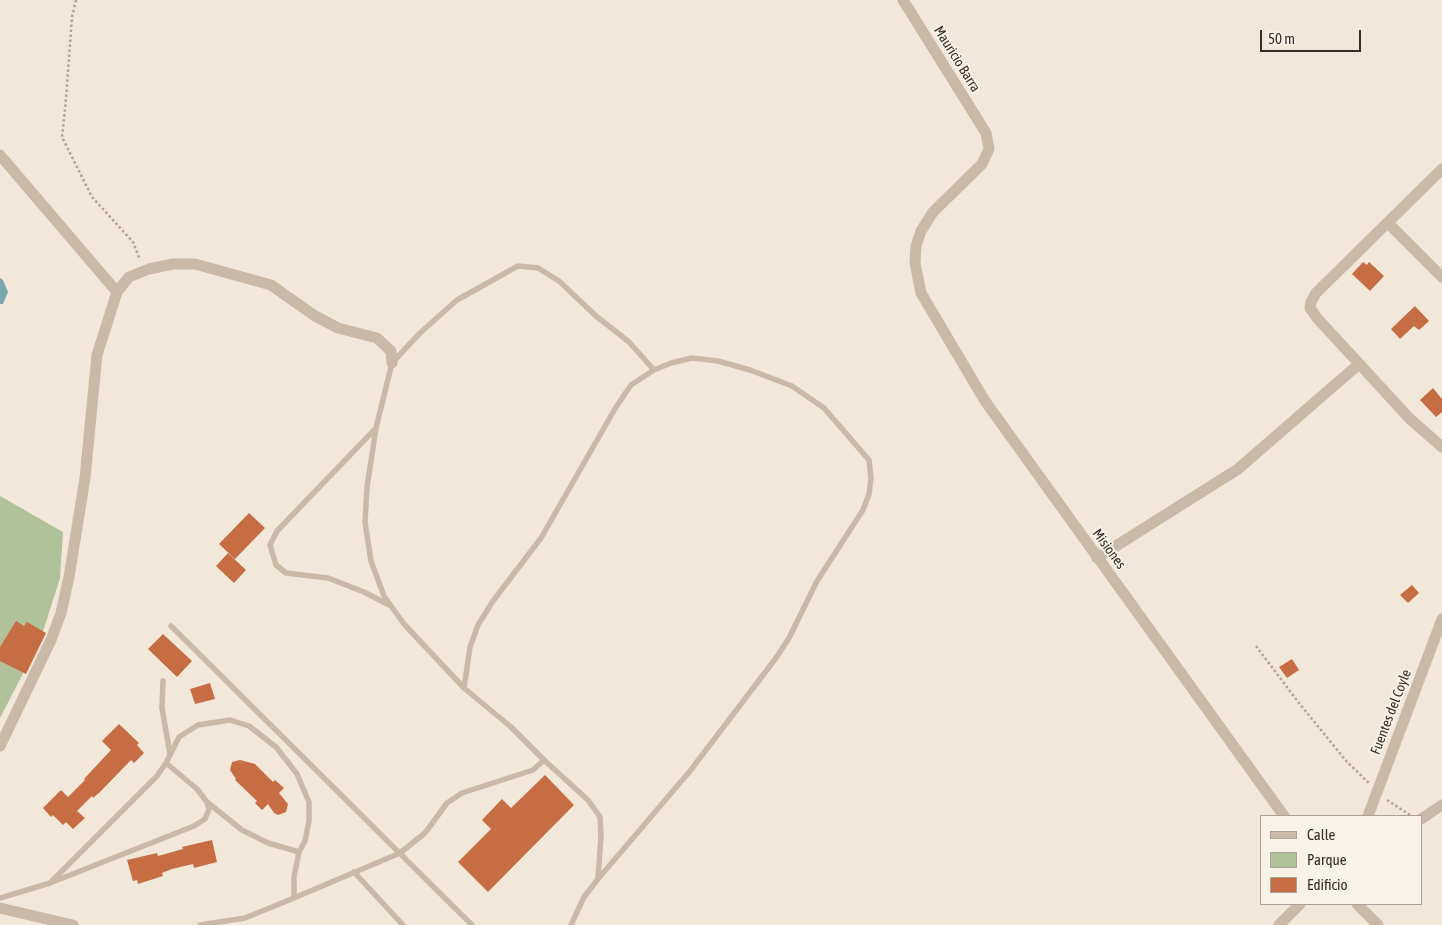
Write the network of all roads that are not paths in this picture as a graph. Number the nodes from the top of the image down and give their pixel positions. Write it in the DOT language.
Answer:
graph roads {
  1 [pos="903,0"];
  2 [pos="0,154"];
  3 [pos="1442,169"];
  4 [pos="1388,223"];
  5 [pos="1442,277"];
  6 [pos="116,292"];
  7 [pos="920,293"];
  8 [pos="392,363"];
  9 [pos="1358,364"];
  10 [pos="654,370"];
  11 [pos="376,428"];
  12 [pos="1442,447"];
  13 [pos="1097,558"];
  14 [pos="392,607"];
  15 [pos="1442,619"];
  16 [pos="171,626"];
  17 [pos="163,682"];
  18 [pos="464,688"];
  19 [pos="0,746"];
  20 [pos="170,754"];
  21 [pos="544,760"];
  22 [pos="166,763"];
  23 [pos="207,802"];
  24 [pos="1442,805"];
  25 [pos="1283,815"];
  26 [pos="1368,815"];
  27 [pos="1422,818"];
  28 [pos="299,852"];
  29 [pos="400,853"];
  30 [pos="354,872"];
  31 [pos="598,879"];
  32 [pos="50,883"];
  33 [pos="0,898"];
  34 [pos="294,898"];
  35 [pos="1299,905"];
  36 [pos="1358,905"];
  37 [pos="0,908"];
  38 [pos="73,925"];
  39 [pos="200,925"];
  40 [pos="403,925"];
  41 [pos="472,925"];
  42 [pos="571,925"];
  43 [pos="1279,925"];
  44 [pos="1378,925"];
  1 -- 7 [label="street, Mauricio Barra"];
  2 -- 6 [label="street"];
  3 -- 4 [label="street"];
  4 -- 5 [label="street"];
  4 -- 9 [label="street"];
  6 -- 8 [label="street"];
  6 -- 19 [label="street"];
  7 -- 13 [label="street, Misiones"];
  8 -- 10 [label="lane"];
  8 -- 11 [label="lane"];
  9 -- 12 [label="street"];
  9 -- 13 [label="street"];
  10 -- 18 [label="lane"];
  10 -- 31 [label="lane"];
  11 -- 14 [label="lane"];
  11 -- 14 [label="lane"];
  13 -- 25 [label="street, Misiones"];
  14 -- 18 [label="lane"];
  15 -- 26 [label="street, Fuentes del Coyle"];
  16 -- 29 [label="lane"];
  17 -- 20 [label="lane"];
  18 -- 21 [label="lane"];
  20 -- 22 [label="lane"];
  20 -- 28 [label="lane"];
  21 -- 29 [label="lane"];
  21 -- 31 [label="lane"];
  22 -- 23 [label="lane"];
  22 -- 32 [label="lane"];
  23 -- 28 [label="lane"];
  23 -- 32 [label="lane"];
  24 -- 27 [label="street"];
  28 -- 34 [label="lane"];
  29 -- 30 [label="lane"];
  29 -- 41 [label="lane"];
  30 -- 34 [label="lane"];
  30 -- 40 [label="lane"];
  31 -- 42 [label="lane"];
  32 -- 33 [label="lane"];
  34 -- 39 [label="lane"];
  35 -- 43 [label="street"];
  36 -- 44 [label="street"];
  37 -- 38 [label="street"];
}
